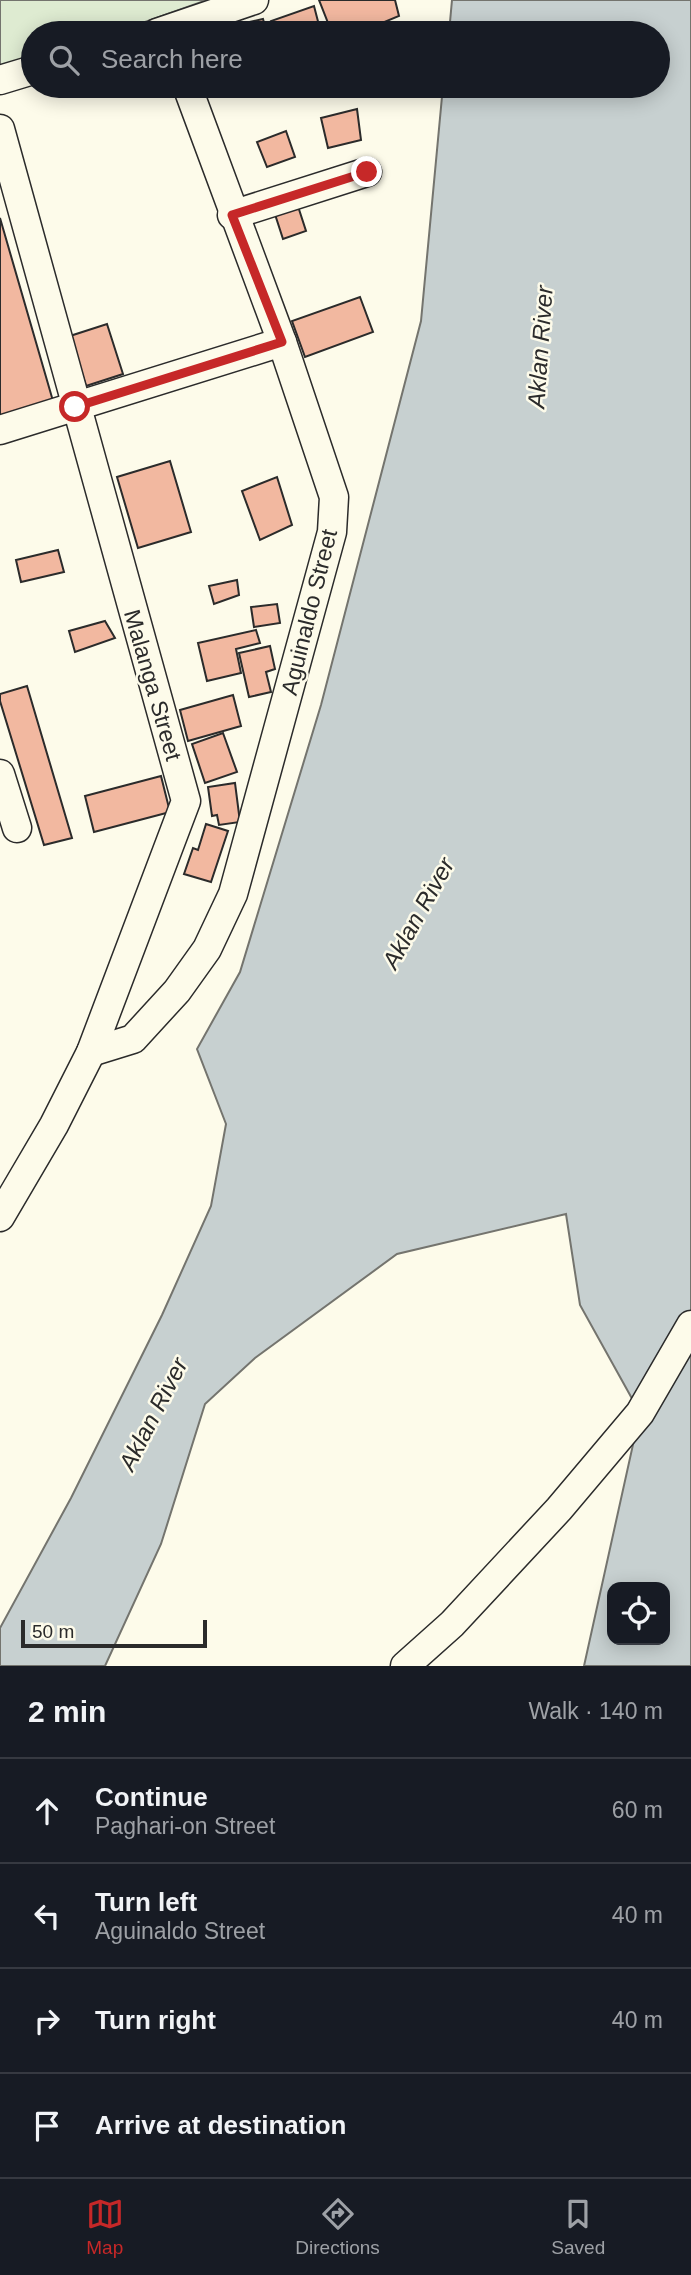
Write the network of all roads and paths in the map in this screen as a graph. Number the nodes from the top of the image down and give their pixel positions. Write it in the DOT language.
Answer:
graph roads {
  1 [pos="254,0"];
  2 [pos="195,21"];
  3 [pos="21,74"];
  4 [pos="0,80"];
  5 [pos="191,98"];
  6 [pos="0,129"];
  7 [pos="367,172"];
  8 [pos="232,215"];
  9 [pos="282,342"];
  10 [pos="75,407"];
  11 [pos="0,430"];
  12 [pos="0,774"];
  13 [pos="17,828"];
  14 [pos="91,1052"];
  15 [pos="0,1217"];
  16 [pos="691,1325"];
  17 [pos="405,1666"];
  1 -- 2 [label="street"];
  3 -- 4 [label="street"];
  5 -- 8 [label="street, Aguinaldo Street"];
  6 -- 10 [label="street, Malanga Street"];
  7 -- 8 [label="street"];
  8 -- 9 [label="street, Aguinaldo Street"];
  9 -- 10 [label="street"];
  9 -- 14 [label="street, Aguinaldo Street"];
  10 -- 11 [label="street"];
  10 -- 14 [label="street, Malanga Street"];
  12 -- 13 [label="street"];
  14 -- 15 [label="street, Malanga Street"];
  16 -- 17 [label="street"];
}
